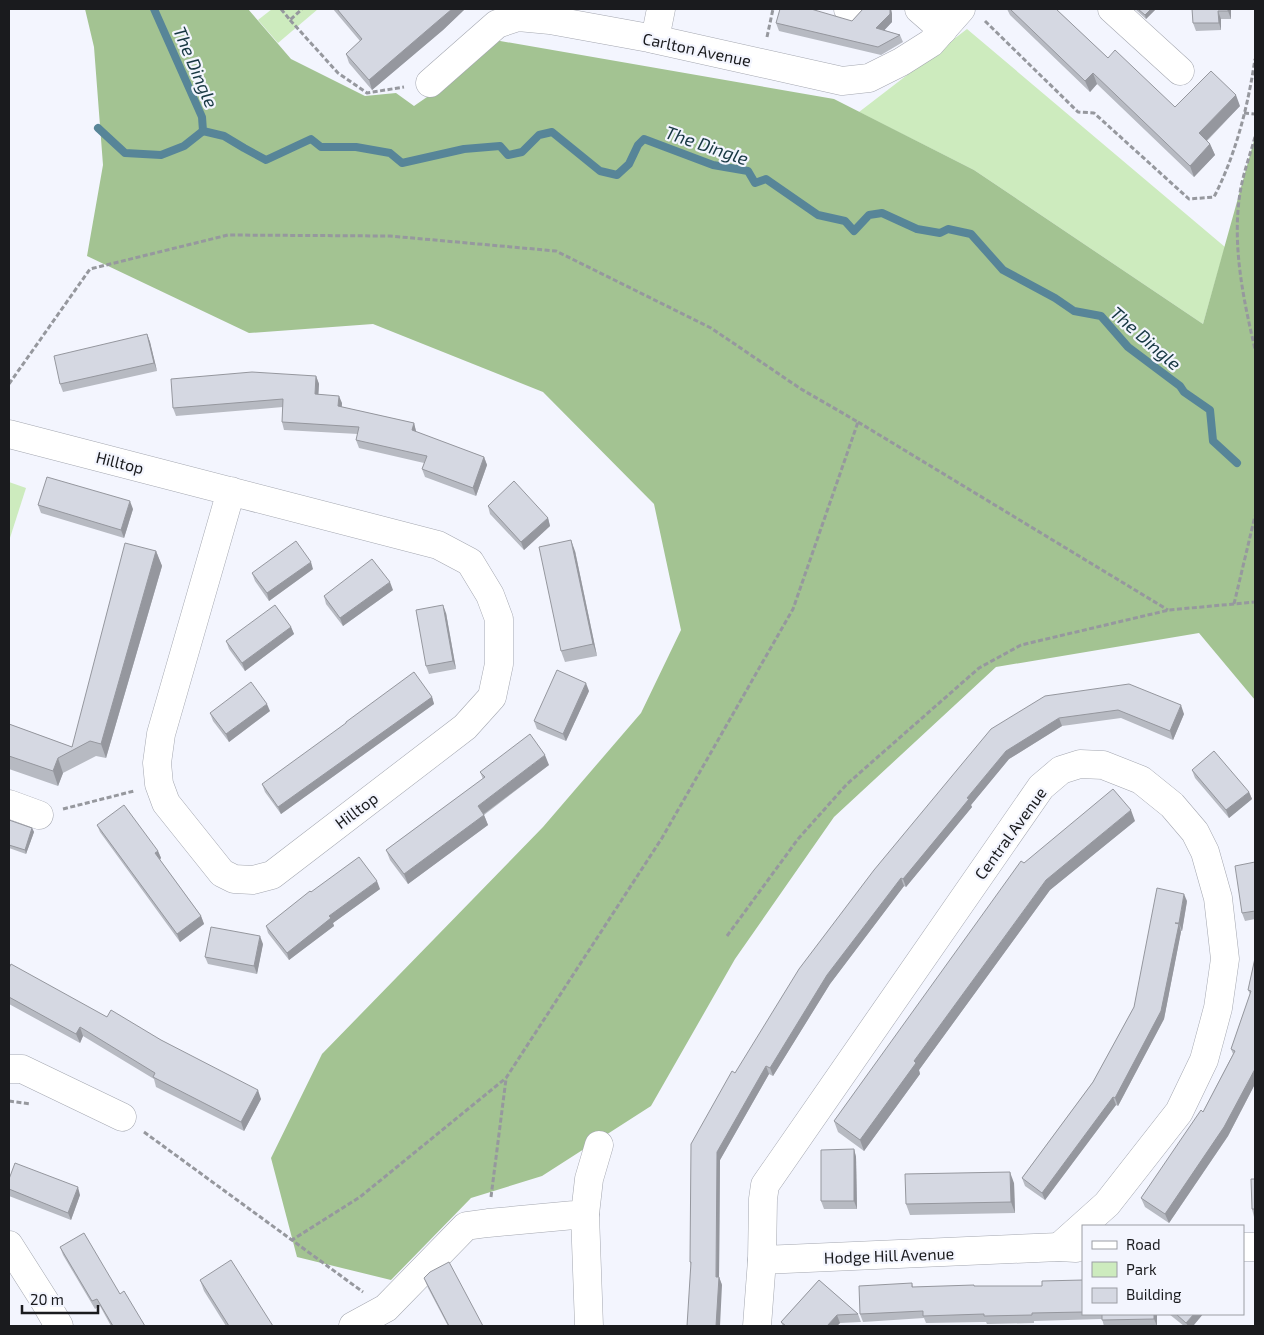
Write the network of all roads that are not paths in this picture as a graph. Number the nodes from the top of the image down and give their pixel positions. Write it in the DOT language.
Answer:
graph roads {
  1 [pos="661,9"];
  2 [pos="919,9"];
  3 [pos="1112,9"];
  4 [pos="970,12"];
  5 [pos="516,13"];
  6 [pos="942,30"];
  7 [pos="655,40"];
  8 [pos="1180,71"];
  9 [pos="430,83"];
  10 [pos="9,434"];
  11 [pos="231,491"];
  12 [pos="9,804"];
  13 [pos="39,815"];
  14 [pos="9,1069"];
  15 [pos="122,1117"];
  16 [pos="600,1144"];
  17 [pos="585,1214"];
  18 [pos="1090,1225"];
  19 [pos="1082,1235"];
  20 [pos="9,1245"];
  21 [pos="1071,1248"];
  22 [pos="762,1260"];
  23 [pos="391,1317"];
  24 [pos="59,1326"];
  25 [pos="353,1326"];
  26 [pos="589,1326"];
  27 [pos="757,1326"];
  1 -- 7 [label="street"];
  2 -- 6 [label="street"];
  3 -- 8 [label="street"];
  4 -- 6 [label="street, Carlton Avenue"];
  5 -- 7 [label="street, Carlton Avenue"];
  5 -- 9 [label="street, Carlton Avenue"];
  6 -- 7 [label="street, Carlton Avenue"];
  10 -- 11 [label="street, Hilltop"];
  11 -- 11 [label="street, Hilltop"];
  12 -- 13 [label="street"];
  14 -- 15 [label="street"];
  16 -- 17 [label="street"];
  17 -- 23 [label="street"];
  17 -- 26 [label="street"];
  18 -- 22 [label="street, Central Avenue"];
  19 -- 21 [label="street, Central Avenue"];
  20 -- 24 [label="street"];
  21 -- 22 [label="street, Hodge Hill Avenue"];
  22 -- 27 [label="street"];
  23 -- 25 [label="street"];
}
